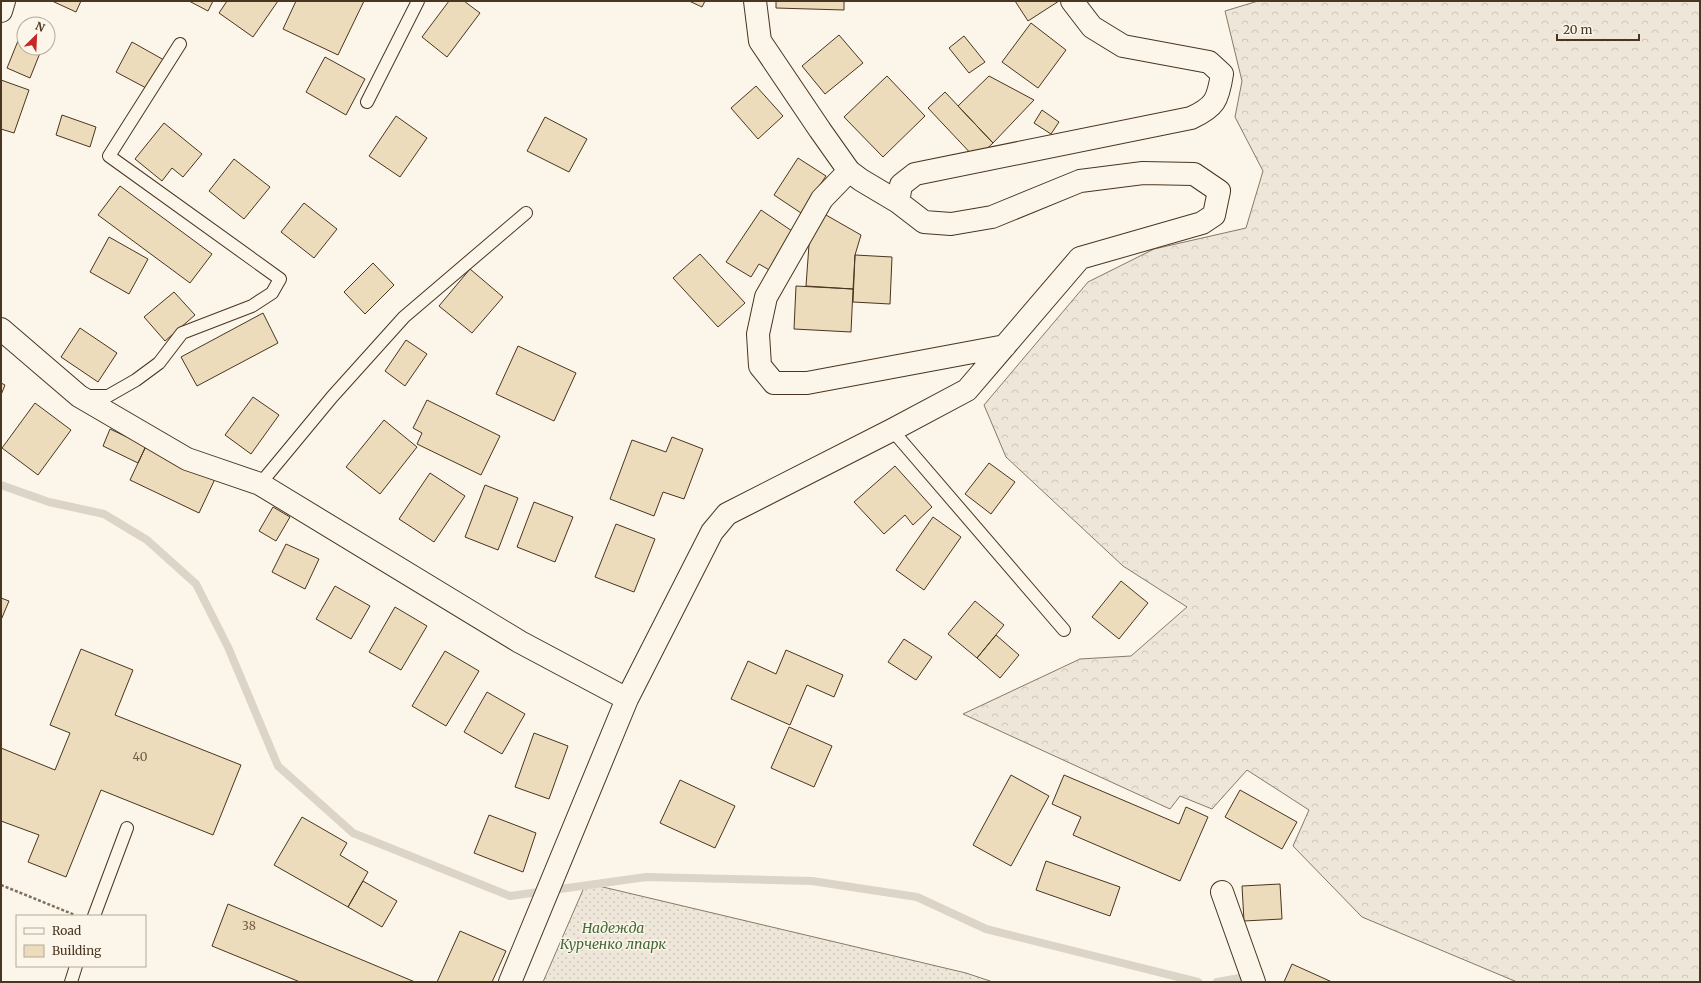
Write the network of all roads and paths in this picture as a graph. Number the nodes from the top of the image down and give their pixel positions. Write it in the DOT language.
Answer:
graph roads {
  1 [pos="4,1"];
  2 [pos="418,1"];
  3 [pos="755,1"];
  4 [pos="1072,1"];
  5 [pos="1,11"];
  6 [pos="180,44"];
  7 [pos="367,102"];
  8 [pos="849,171"];
  9 [pos="898,202"];
  10 [pos="526,213"];
  11 [pos="1,329"];
  12 [pos="1005,346"];
  13 [pos="79,396"];
  14 [pos="892,430"];
  15 [pos="260,484"];
  16 [pos="1064,630"];
  17 [pos="627,699"];
  18 [pos="127,828"];
  19 [pos="1,885"];
  20 [pos="1222,892"];
  21 [pos="75,915"];
  22 [pos="94,915"];
  23 [pos="76,967"];
  24 [pos="71,982"];
  25 [pos="510,982"];
  26 [pos="1254,982"];
  1 -- 5 [label="street"];
  2 -- 7 [label="lane"];
  3 -- 8 [label="street"];
  4 -- 9 [label="street"];
  6 -- 13 [label="lane"];
  8 -- 9 [label="street"];
  8 -- 12 [label="street"];
  9 -- 12 [label="street"];
  10 -- 15 [label="lane"];
  11 -- 13 [label="street"];
  12 -- 14 [label="street"];
  13 -- 15 [label="street"];
  14 -- 16 [label="lane"];
  14 -- 17 [label="street"];
  15 -- 17 [label="street"];
  17 -- 25 [label="street"];
  18 -- 22 [label="lane"];
  19 -- 21 [label="path"];
  20 -- 26 [label="street"];
  23 -- 24 [label="lane"];
}
